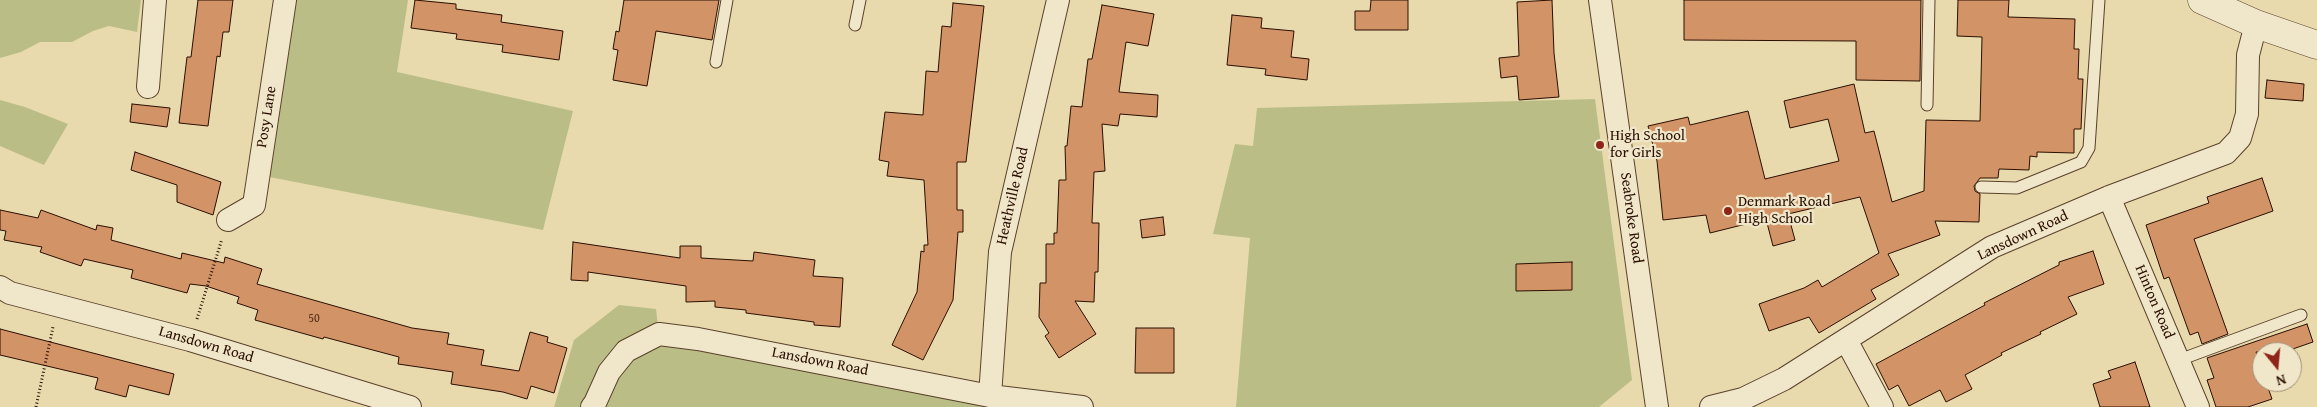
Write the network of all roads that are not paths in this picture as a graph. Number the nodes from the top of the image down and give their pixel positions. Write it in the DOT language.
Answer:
graph roads {
  1 [pos="156,0"];
  2 [pos="285,0"];
  3 [pos="727,0"];
  4 [pos="860,0"];
  5 [pos="1058,0"];
  6 [pos="1600,0"];
  7 [pos="1930,0"];
  8 [pos="2100,0"];
  9 [pos="2202,0"];
  10 [pos="2256,24"];
  11 [pos="855,25"];
  12 [pos="2317,45"];
  13 [pos="716,62"];
  14 [pos="148,87"];
  15 [pos="1927,105"];
  16 [pos="1981,187"];
  17 [pos="2109,196"];
  18 [pos="228,220"];
  19 [pos="0,287"];
  20 [pos="2301,315"];
  21 [pos="1846,340"];
  22 [pos="2179,360"];
  23 [pos="990,396"];
  24 [pos="410,407"];
  25 [pos="592,407"];
  26 [pos="1082,407"];
  27 [pos="1657,407"];
  28 [pos="1711,407"];
  29 [pos="1882,407"];
  30 [pos="2198,407"];
  1 -- 14 [label="street"];
  2 -- 18 [label="street, Posy Lane"];
  3 -- 13 [label="lane"];
  4 -- 11 [label="lane"];
  5 -- 23 [label="street, Heathville Road"];
  6 -- 27 [label="street, Seabroke Road"];
  7 -- 15 [label="lane"];
  8 -- 16 [label="lane"];
  9 -- 10 [label="street"];
  10 -- 12 [label="street"];
  10 -- 17 [label="street, Lansdown Road"];
  17 -- 21 [label="street, Lansdown Road"];
  17 -- 22 [label="street, Hinton Road"];
  19 -- 24 [label="street, Lansdown Road"];
  20 -- 22 [label="lane"];
  21 -- 28 [label="street, Lansdown Road"];
  21 -- 29 [label="street"];
  22 -- 30 [label="street, Hinton Road"];
  23 -- 25 [label="street, Lansdown Road"];
  23 -- 26 [label="street, Lansdown Road"];
}
